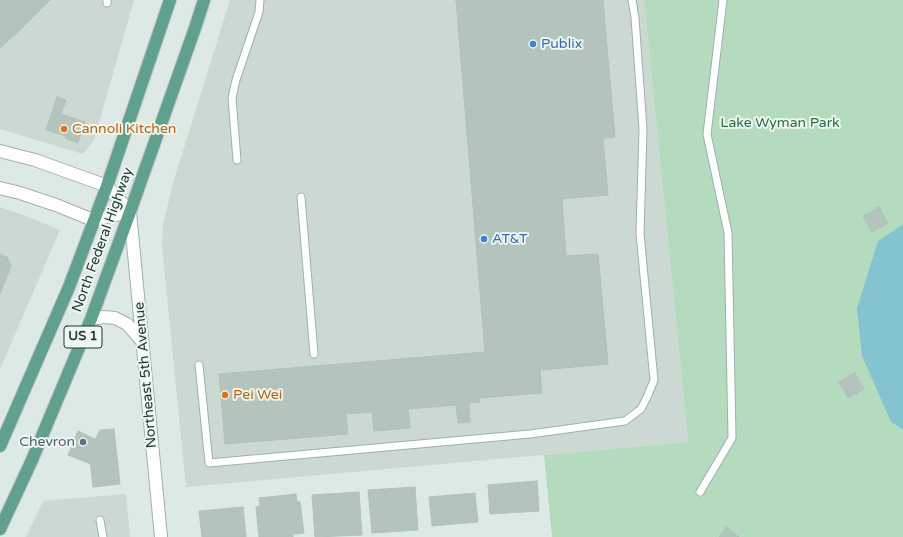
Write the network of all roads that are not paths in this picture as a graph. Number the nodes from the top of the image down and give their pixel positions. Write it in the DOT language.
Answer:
graph roads {
  1 [pos="170,0"];
  2 [pos="204,0"];
  3 [pos="260,0"];
  4 [pos="632,0"];
  5 [pos="723,0"];
  6 [pos="0,151"];
  7 [pos="237,160"];
  8 [pos="107,186"];
  9 [pos="0,188"];
  10 [pos="301,197"];
  11 [pos="130,212"];
  12 [pos="94,220"];
  13 [pos="91,319"];
  14 [pos="142,341"];
  15 [pos="314,354"];
  16 [pos="199,365"];
  17 [pos="0,446"];
  18 [pos="700,492"];
  19 [pos="100,520"];
  20 [pos="0,530"];
  21 [pos="103,537"];
  22 [pos="161,537"];
  1 -- 8 [label="main road, North Federal Highway / US 1"];
  2 -- 11 [label="main road, North Federal Highway / US 1"];
  3 -- 7 [label="lane"];
  4 -- 16 [label="lane"];
  5 -- 18 [label="lane"];
  6 -- 8 [label="street"];
  8 -- 11 [label="street"];
  8 -- 12 [label="main road, North Federal Highway / US 1"];
  9 -- 12 [label="street"];
  10 -- 15 [label="lane"];
  11 -- 12 [label="street"];
  11 -- 13 [label="main road, North Federal Highway / US 1"];
  11 -- 14 [label="street, Northeast 5th Avenue"];
  12 -- 17 [label="main road, North Federal Highway / US 1"];
  13 -- 14 [label="street"];
  13 -- 20 [label="main road, North Federal Highway / US 1"];
  14 -- 22 [label="street, Northeast 5th Avenue"];
  19 -- 21 [label="lane"];
}
